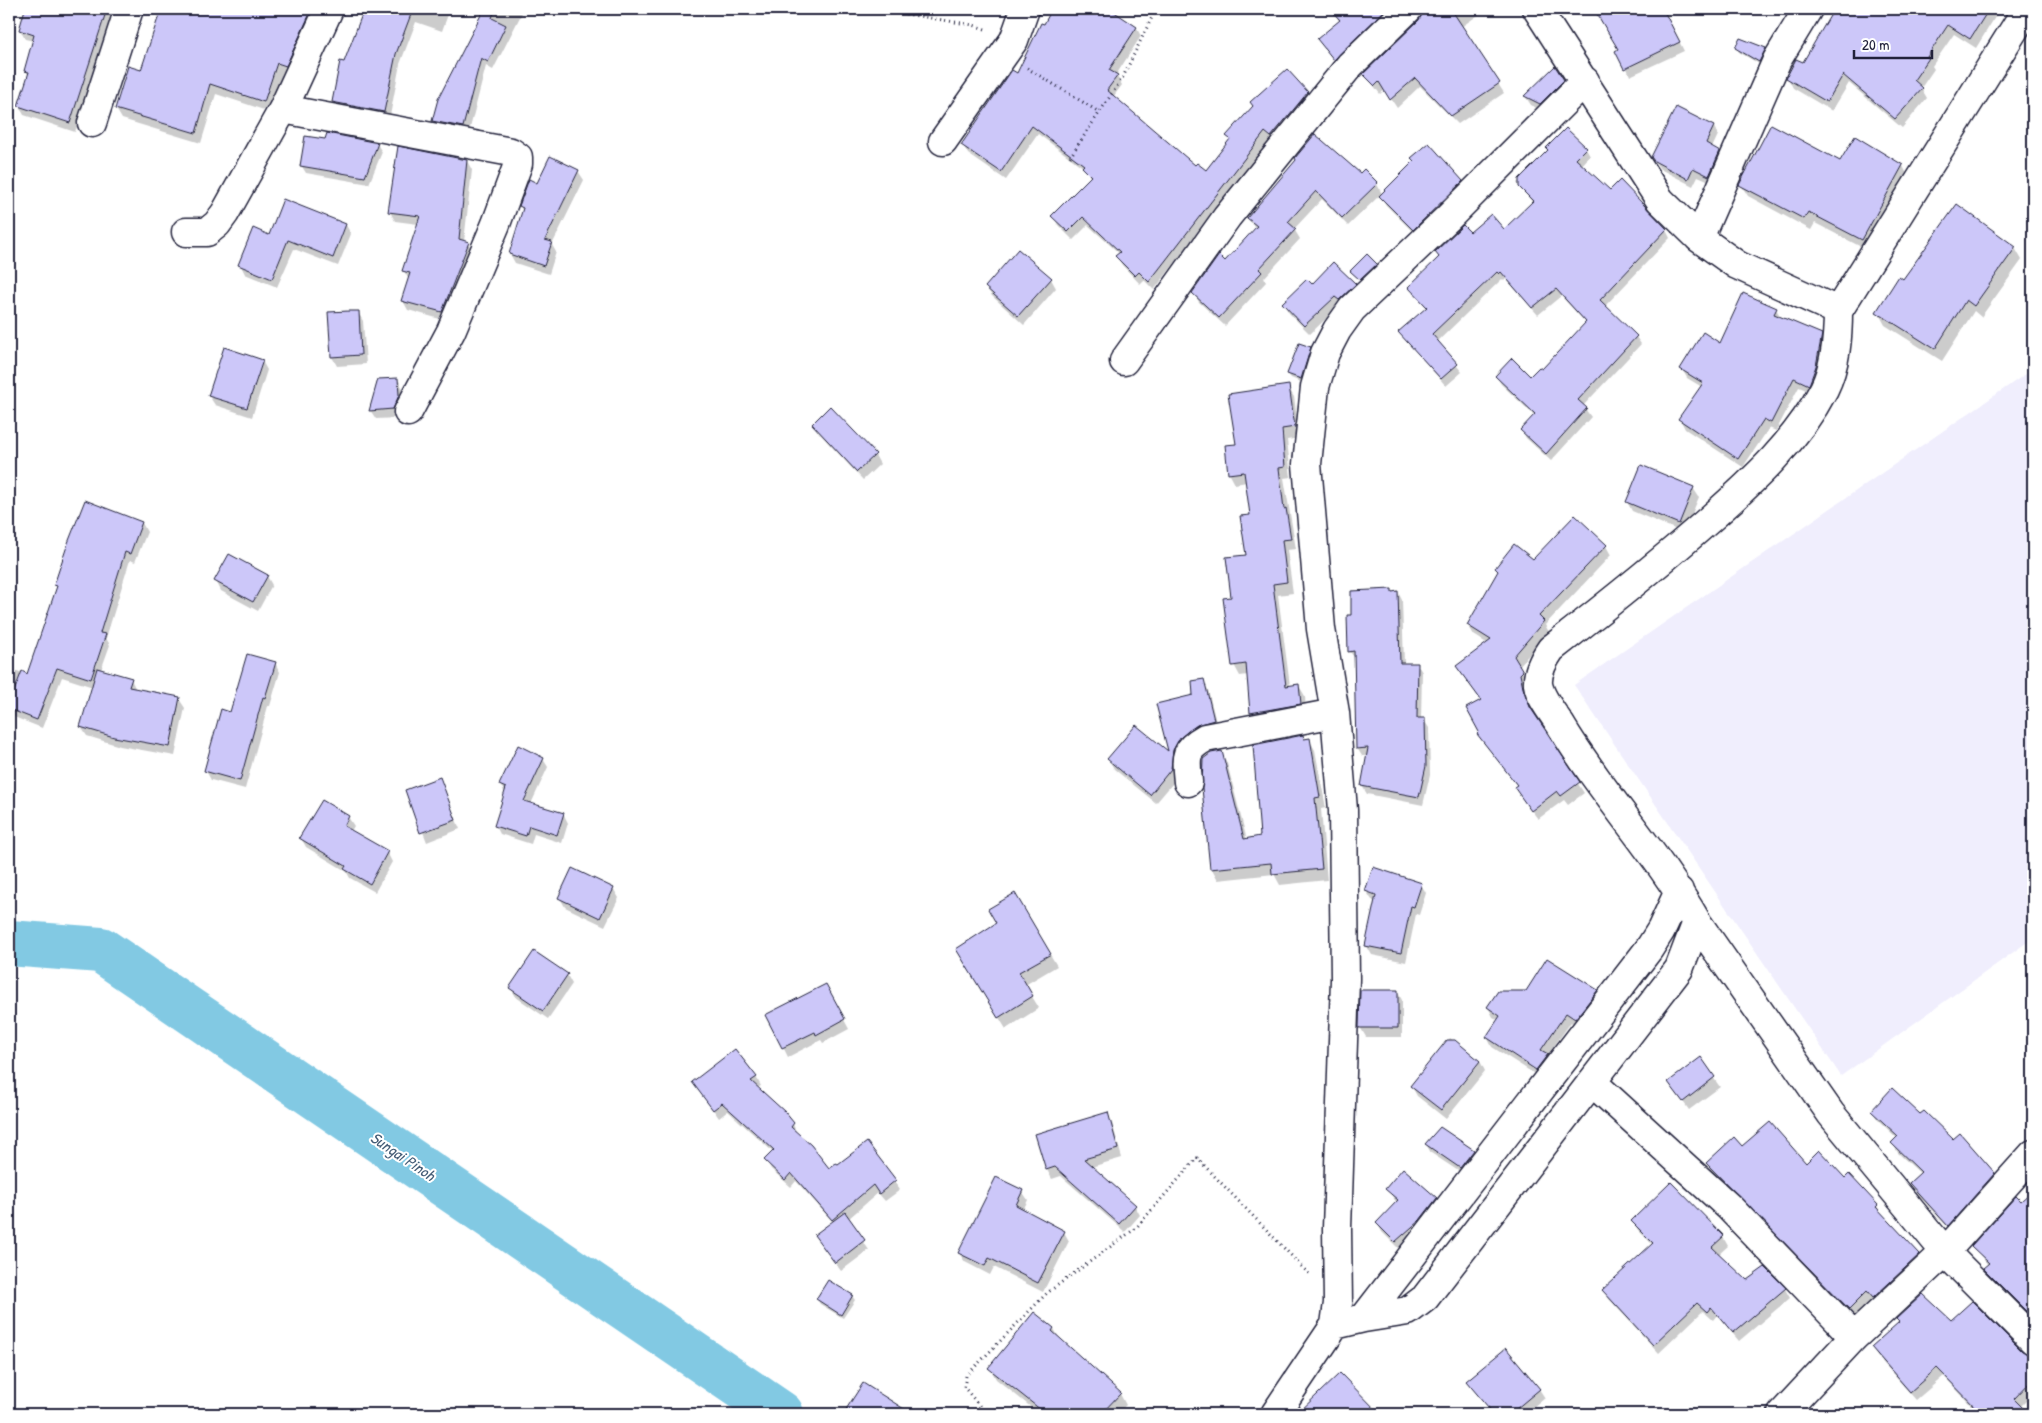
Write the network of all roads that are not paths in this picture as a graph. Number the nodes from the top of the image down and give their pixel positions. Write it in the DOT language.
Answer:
graph roads {
  1 [pos="129,9"];
  2 [pos="329,9"];
  3 [pos="1025,9"];
  4 [pos="1408,9"];
  5 [pos="1537,9"];
  6 [pos="1808,9"];
  7 [pos="2027,9"];
  8 [pos="1585,81"];
  9 [pos="284,109"];
  10 [pos="92,123"];
  11 [pos="943,141"];
  12 [pos="186,232"];
  13 [pos="1699,238"];
  14 [pos="1838,311"];
  15 [pos="1124,360"];
  16 [pos="408,412"];
  17 [pos="1335,713"];
  18 [pos="1188,782"];
  19 [pos="1679,891"];
  20 [pos="1697,922"];
  21 [pos="1592,1082"];
  22 [pos="2033,1154"];
  23 [pos="1945,1252"];
  24 [pos="1337,1314"];
  25 [pos="1364,1318"];
  26 [pos="1854,1338"];
  27 [pos="2033,1340"];
  28 [pos="1275,1414"];
  29 [pos="1782,1414"];
  1 -- 10 [label="street"];
  2 -- 9 [label="street"];
  3 -- 11 [label="street"];
  4 -- 15 [label="street"];
  5 -- 8 [label="street"];
  6 -- 13 [label="street"];
  7 -- 14 [label="street"];
  8 -- 13 [label="street"];
  8 -- 17 [label="street"];
  9 -- 12 [label="street"];
  9 -- 16 [label="street"];
  13 -- 14 [label="street"];
  14 -- 19 [label="street"];
  17 -- 18 [label="street"];
  17 -- 24 [label="street"];
  19 -- 20 [label="street"];
  19 -- 25 [label="street"];
  20 -- 21 [label="street"];
  20 -- 23 [label="street"];
  21 -- 25 [label="street"];
  21 -- 26 [label="street"];
  22 -- 23 [label="street"];
  23 -- 26 [label="street"];
  23 -- 27 [label="street"];
  24 -- 25 [label="street"];
  24 -- 28 [label="street"];
  26 -- 29 [label="street"];
}
